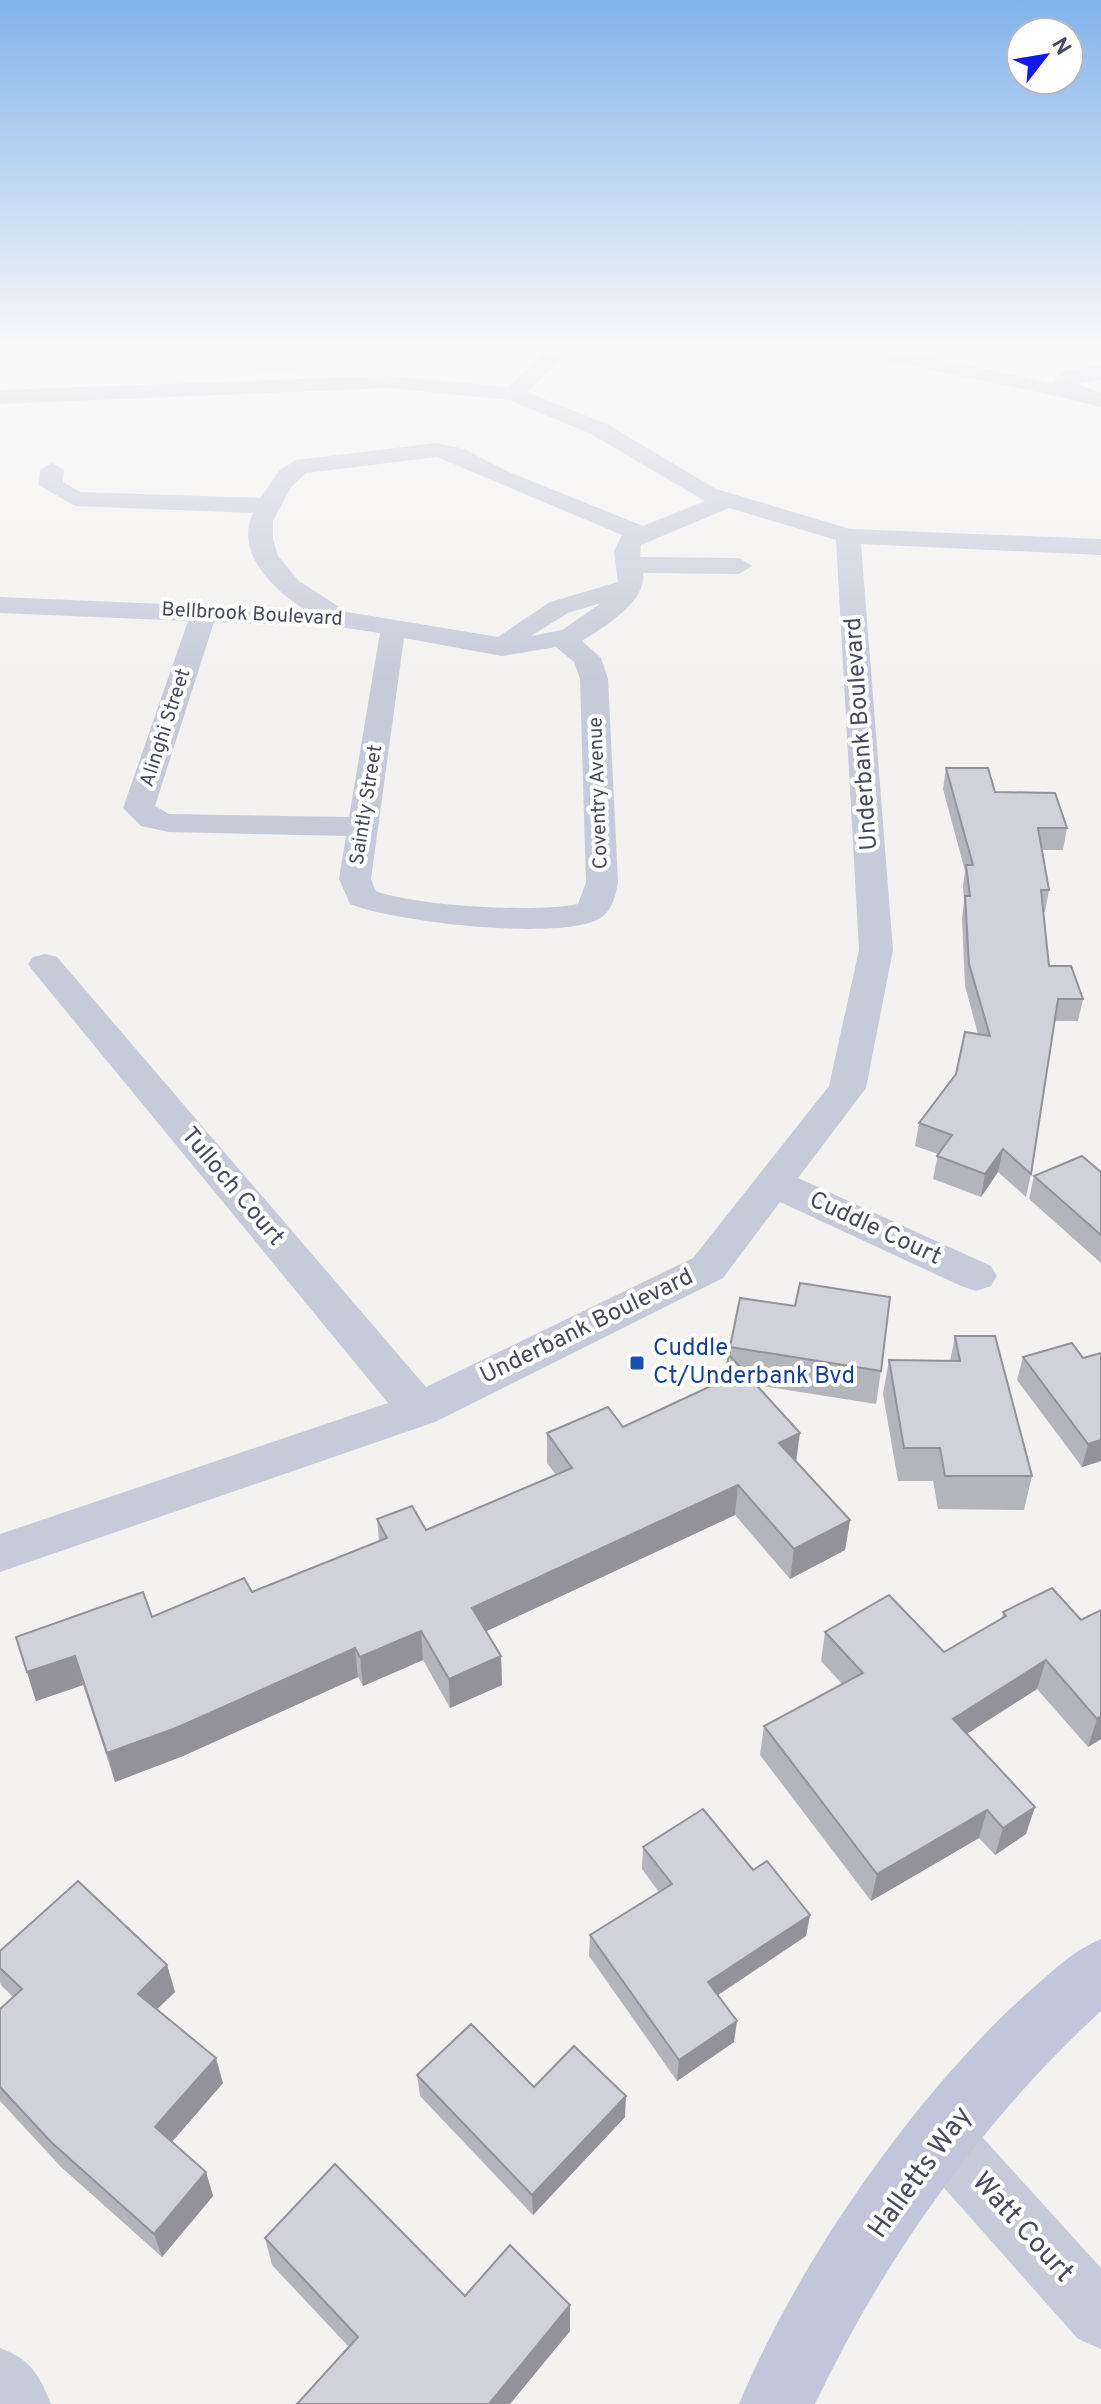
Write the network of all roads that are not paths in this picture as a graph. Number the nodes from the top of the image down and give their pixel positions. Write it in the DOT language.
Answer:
graph roads {
  1 [pos="382,456"];
  2 [pos="460,456"];
  3 [pos="646,456"];
  4 [pos="52,470"];
  5 [pos="717,497"];
  6 [pos="267,506"];
  7 [pos="631,530"];
  8 [pos="848,536"];
  9 [pos="1101,547"];
  10 [pos="739,566"];
  11 [pos="629,578"];
  12 [pos="6,605"];
  13 [pos="204,613"];
  14 [pos="340,619"];
  15 [pos="398,627"];
  16 [pos="0,630"];
  17 [pos="561,638"];
  18 [pos="502,648"];
  19 [pos="364,827"];
  20 [pos="496,914"];
  21 [pos="45,964"];
  22 [pos="774,1183"];
  23 [pos="976,1276"];
  24 [pos="419,1410"];
  25 [pos="0,1553"];
  26 [pos="1101,1969"];
  27 [pos="943,2140"];
  28 [pos="1101,2316"];
  29 [pos="0,2381"];
  30 [pos="17,2404"];
  31 [pos="776,2404"];
  1 -- 6 [label="street"];
  2 -- 7 [label="street"];
  3 -- 5 [label="street"];
  4 -- 6 [label="street"];
  5 -- 7 [label="street"];
  5 -- 8 [label="street"];
  6 -- 14 [label="street"];
  7 -- 11 [label="street, Bellbrook Boulevard"];
  8 -- 9 [label="street"];
  8 -- 22 [label="street, Underbank Boulevard"];
  10 -- 11 [label="street"];
  11 -- 17 [label="street, Bellbrook Boulevard"];
  11 -- 18 [label="street"];
  12 -- 13 [label="street, Bellbrook Boulevard"];
  12 -- 16 [label="street"];
  13 -- 14 [label="street, Bellbrook Boulevard"];
  13 -- 19 [label="street, Alinghi Street"];
  14 -- 15 [label="street, Bellbrook Boulevard"];
  15 -- 18 [label="street, Bellbrook Boulevard"];
  15 -- 19 [label="street, Saintly Street"];
  17 -- 18 [label="street, Bellbrook Boulevard"];
  17 -- 20 [label="street, Coventry Avenue"];
  19 -- 20 [label="street, Saintly Street"];
  21 -- 24 [label="street, Tulloch Court"];
  22 -- 23 [label="street, Cuddle Court"];
  22 -- 24 [label="street, Underbank Boulevard"];
  24 -- 25 [label="street, Underbank Boulevard"];
  26 -- 27 [label="street, Halletts Way"];
  27 -- 28 [label="street, Watt Court"];
  27 -- 31 [label="street, Halletts Way"];
  29 -- 30 [label="street"];
}
